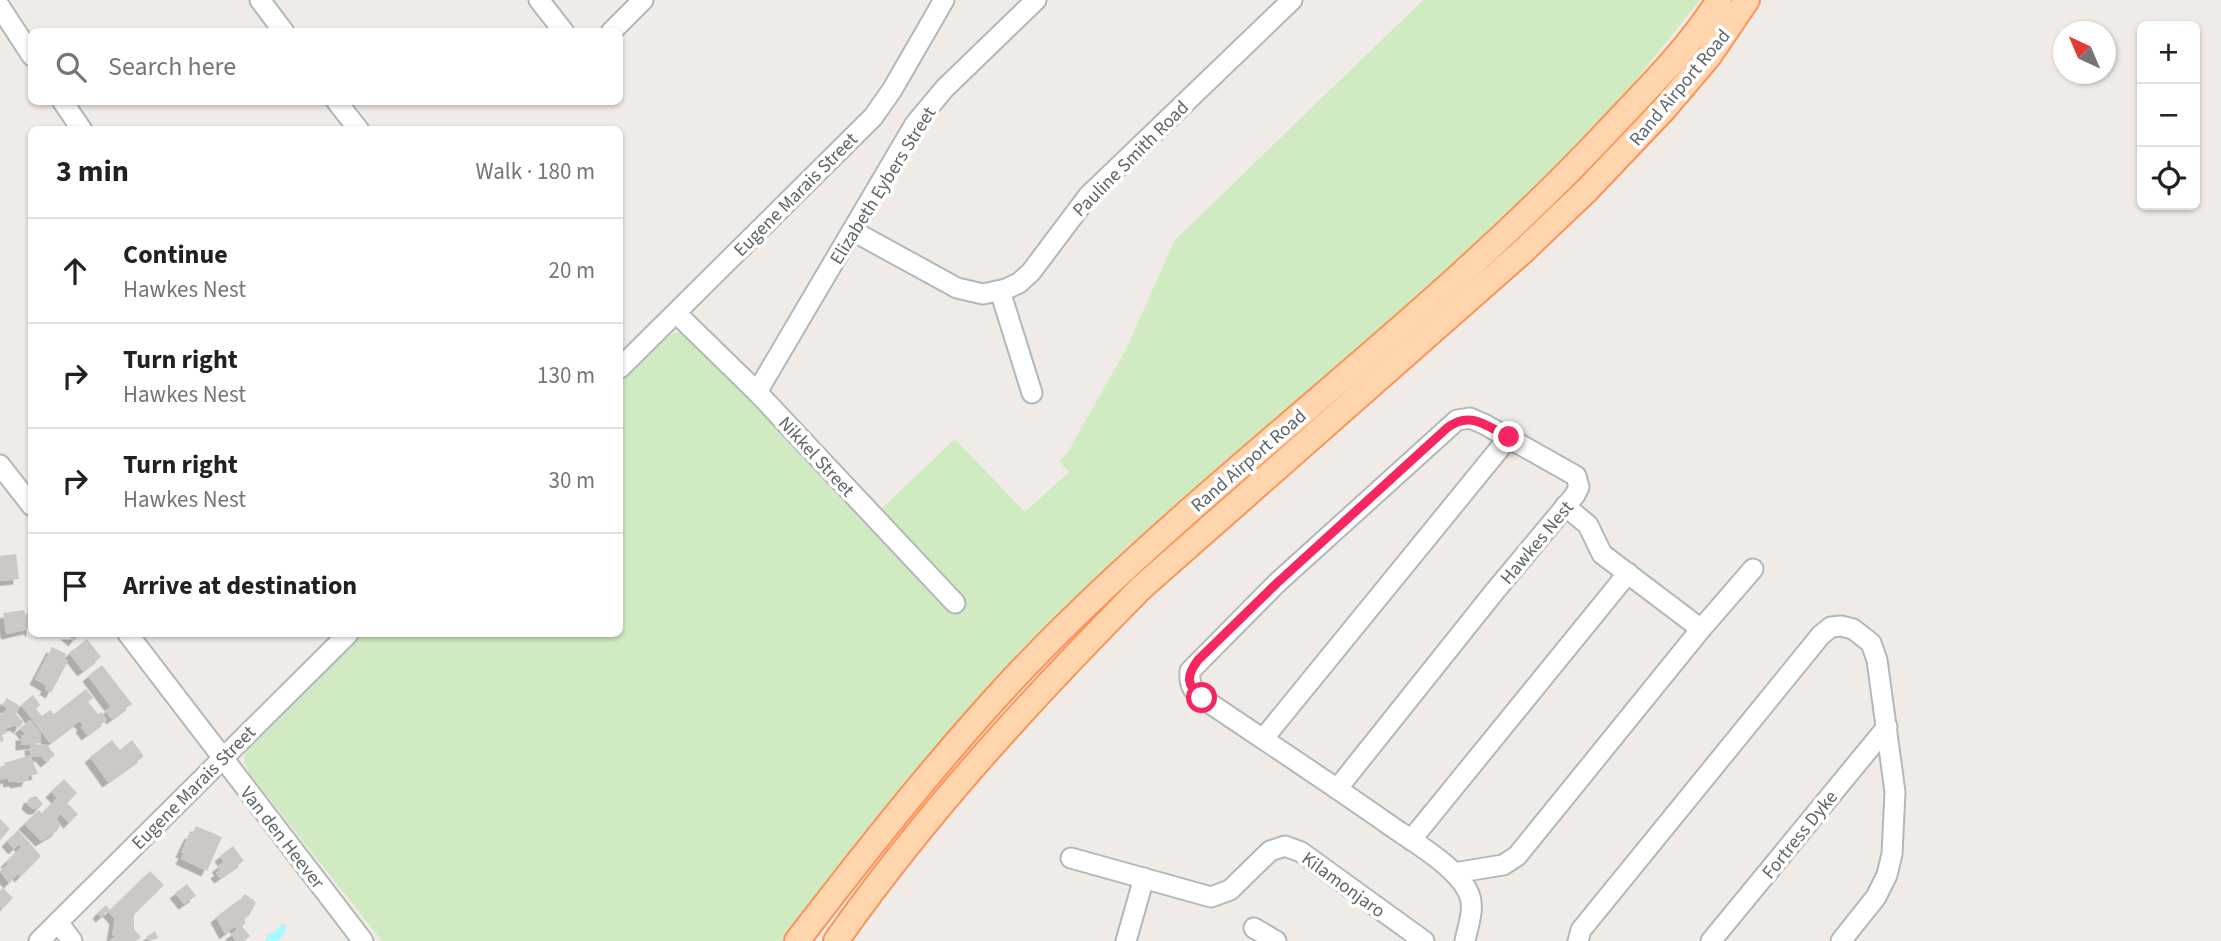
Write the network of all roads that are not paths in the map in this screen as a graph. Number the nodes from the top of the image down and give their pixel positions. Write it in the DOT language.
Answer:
graph roads {
  1 [pos="260,0"];
  2 [pos="539,0"];
  3 [pos="643,0"];
  4 [pos="944,0"];
  5 [pos="1036,0"];
  6 [pos="1292,0"];
  7 [pos="1719,0"];
  8 [pos="1747,0"];
  9 [pos="7,6"];
  10 [pos="281,28"];
  11 [pos="561,28"];
  12 [pos="615,28"];
  13 [pos="28,48"];
  14 [pos="65,105"];
  15 [pos="339,105"];
  16 [pos="79,126"];
  17 [pos="356,126"];
  18 [pos="853,231"];
  19 [pos="1000,291"];
  20 [pos="676,313"];
  21 [pos="623,365"];
  22 [pos="757,392"];
  23 [pos="1032,393"];
  24 [pos="1509,437"];
  25 [pos="0,465"];
  26 [pos="28,501"];
  27 [pos="1566,506"];
  28 [pos="1753,569"];
  29 [pos="1628,573"];
  30 [pos="955,603"];
  31 [pos="1701,629"];
  32 [pos="130,637"];
  33 [pos="345,637"];
  34 [pos="1887,727"];
  35 [pos="1263,739"];
  36 [pos="222,759"];
  37 [pos="1337,789"];
  38 [pos="1410,840"];
  39 [pos="1071,858"];
  40 [pos="1454,873"];
  41 [pos="1144,878"];
  42 [pos="58,922"];
  43 [pos="1254,928"];
  44 [pos="39,941"];
  45 [pos="72,941"];
  46 [pos="363,941"];
  47 [pos="797,941"];
  48 [pos="836,941"];
  49 [pos="1126,941"];
  50 [pos="1276,941"];
  51 [pos="1424,941"];
  52 [pos="1465,941"];
  53 [pos="1578,941"];
  54 [pos="1711,941"];
  55 [pos="1841,941"];
  1 -- 10 [label="street"];
  2 -- 11 [label="street"];
  3 -- 12 [label="street"];
  4 -- 20 [label="street, Eugene Marais Street"];
  5 -- 18 [label="street, Elizabeth Eybers Street"];
  6 -- 19 [label="street, Pauline Smith Road"];
  7 -- 47 [label="main road, Rand Airport Road"];
  8 -- 48 [label="main road, Rand Airport Road"];
  9 -- 13 [label="street"];
  14 -- 16 [label="street"];
  15 -- 17 [label="street"];
  18 -- 19 [label="street"];
  18 -- 22 [label="street, Elizabeth Eybers Street"];
  19 -- 23 [label="street"];
  20 -- 21 [label="street, Eugene Marais Street"];
  20 -- 22 [label="street, Nikkel Street"];
  22 -- 30 [label="street, Nikkel Street"];
  24 -- 27 [label="street, Hawkes Nest"];
  24 -- 35 [label="street"];
  24 -- 35 [label="street, Hawkes Nest"];
  25 -- 26 [label="street"];
  27 -- 29 [label="street"];
  27 -- 37 [label="street, Hawkes Nest"];
  28 -- 31 [label="street"];
  29 -- 31 [label="street"];
  29 -- 38 [label="street"];
  31 -- 40 [label="street"];
  32 -- 36 [label="street, Van den Heever"];
  33 -- 36 [label="street, Eugene Marais Street"];
  34 -- 53 [label="street"];
  34 -- 54 [label="street, Fortress Dyke"];
  34 -- 55 [label="street"];
  35 -- 37 [label="street, Hawkes Nest"];
  36 -- 42 [label="street, Eugene Marais Street"];
  36 -- 46 [label="street, Van den Heever"];
  37 -- 38 [label="street, Hawkes Nest"];
  38 -- 40 [label="street, Hawkes Nest"];
  39 -- 41 [label="street, Kilamonjaro"];
  40 -- 52 [label="street, Hawkes Nest"];
  41 -- 49 [label="street"];
  41 -- 51 [label="street, Kilamonjaro"];
  42 -- 44 [label="street, Eugene Marais Street"];
  42 -- 45 [label="street"];
  43 -- 50 [label="street"];
}
